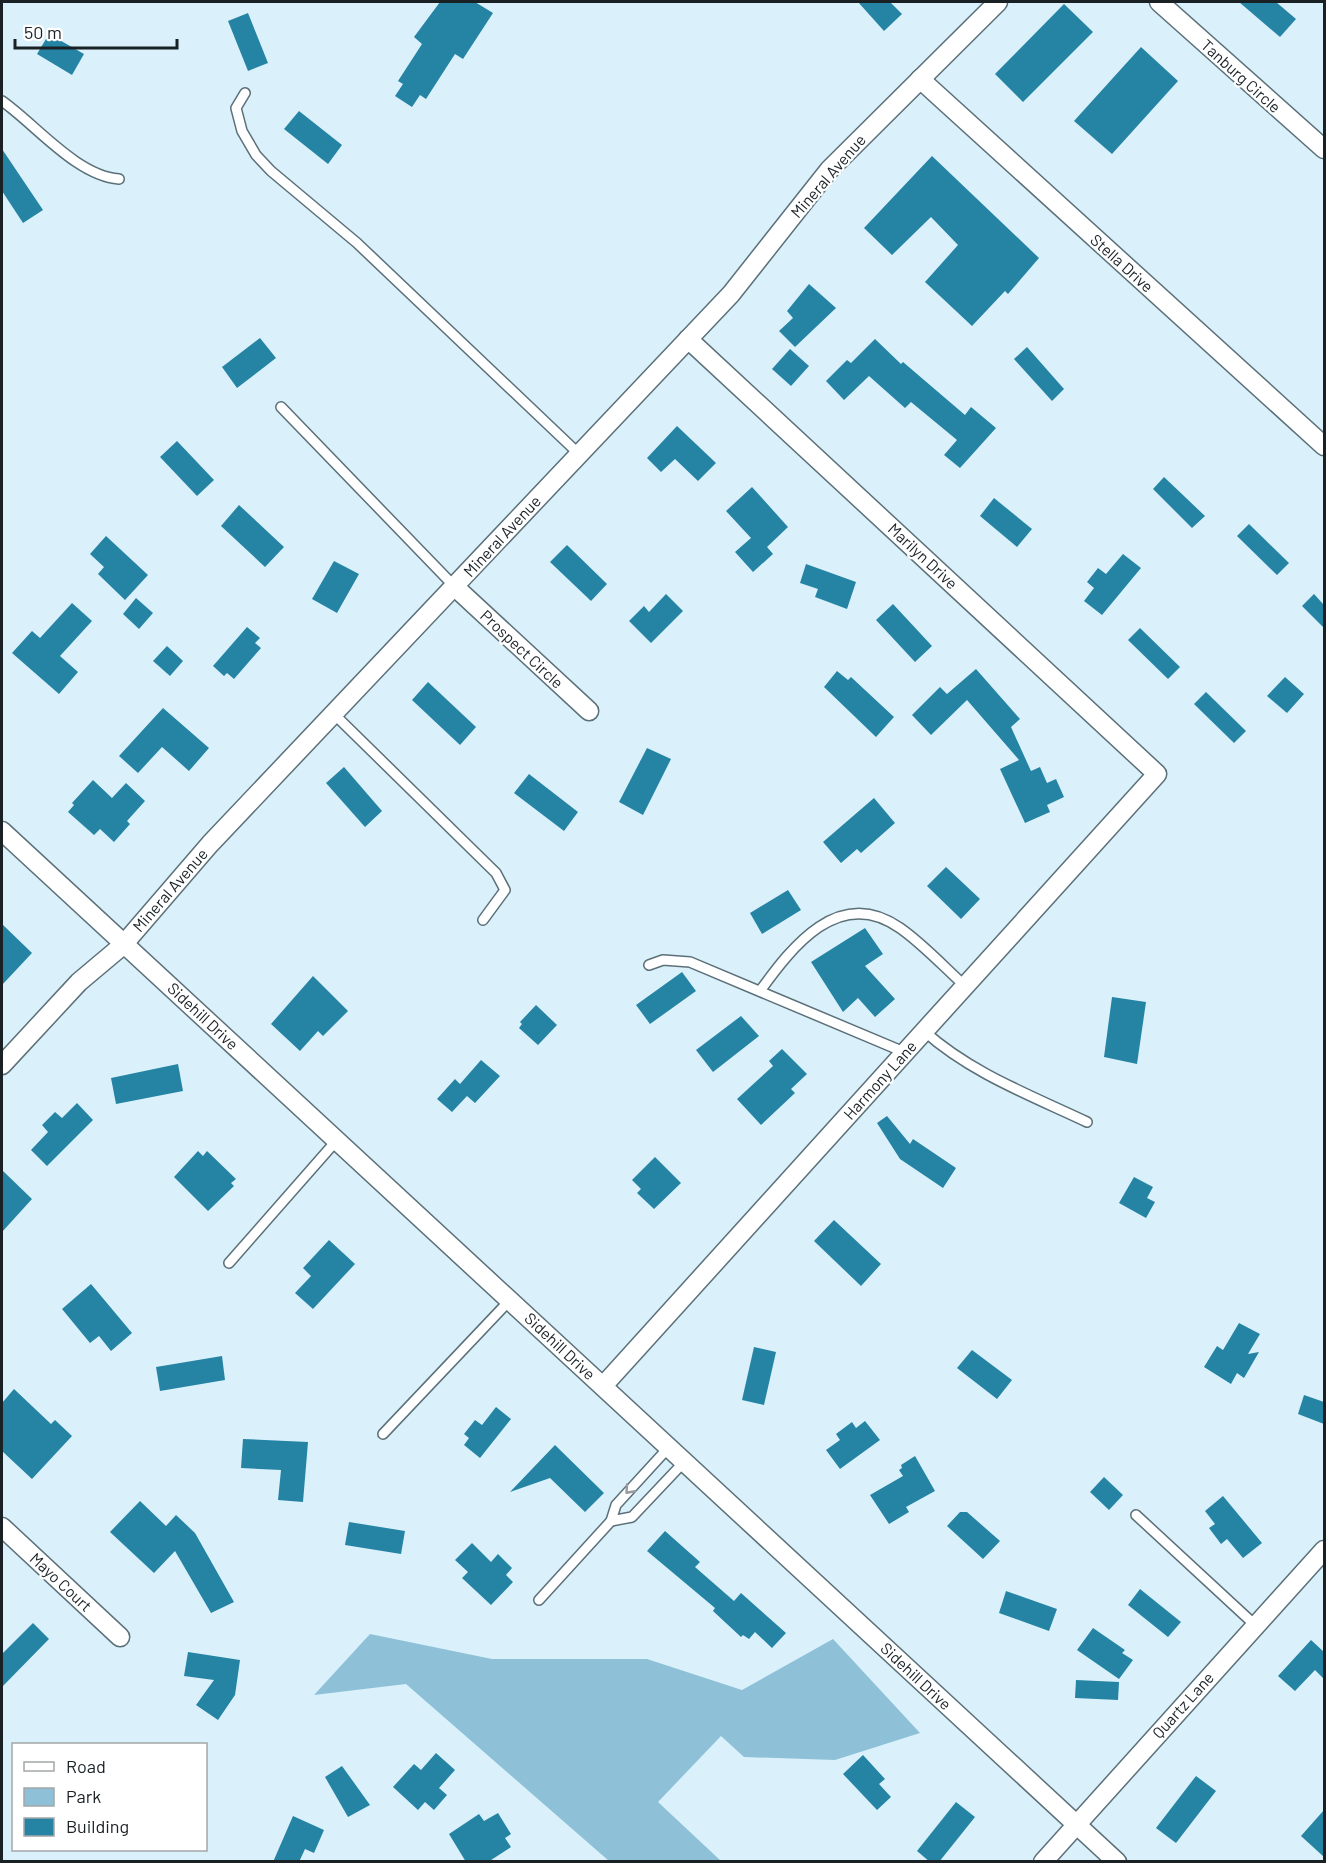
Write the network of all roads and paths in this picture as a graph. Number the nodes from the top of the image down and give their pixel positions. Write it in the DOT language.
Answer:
graph roads {
  1 [pos="998,2"];
  2 [pos="1159,2"];
  3 [pos="920,79"];
  4 [pos="245,93"];
  5 [pos="2,101"];
  6 [pos="1324,149"];
  7 [pos="119,179"];
  8 [pos="688,339"];
  9 [pos="281,407"];
  10 [pos="1324,446"];
  11 [pos="579,454"];
  12 [pos="455,586"];
  13 [pos="589,711"];
  14 [pos="334,714"];
  15 [pos="1157,774"];
  16 [pos="2,831"];
  17 [pos="483,920"];
  18 [pos="123,945"];
  19 [pos="649,964"];
  20 [pos="965,986"];
  21 [pos="760,992"];
  22 [pos="924,1031"];
  23 [pos="904,1052"];
  24 [pos="2,1065"];
  25 [pos="1087,1122"];
  26 [pos="337,1140"];
  27 [pos="229,1263"];
  28 [pos="510,1300"];
  29 [pos="603,1386"];
  30 [pos="383,1434"];
  31 [pos="669,1447"];
  32 [pos="684,1462"];
  33 [pos="1136,1515"];
  34 [pos="611,1521"];
  35 [pos="2,1527"];
  36 [pos="1321,1562"];
  37 [pos="539,1600"];
  38 [pos="1255,1625"];
  39 [pos="120,1637"];
  40 [pos="1077,1825"];
  41 [pos="1043,1862"];
  42 [pos="1117,1862"];
  1 -- 3 [label="street, Mineral Avenue"];
  2 -- 6 [label="street, Tanburg Circle"];
  3 -- 8 [label="street, Mineral Avenue"];
  3 -- 10 [label="street, Stella Drive"];
  4 -- 11 [label="lane"];
  5 -- 7 [label="lane"];
  8 -- 11 [label="street, Mineral Avenue"];
  8 -- 15 [label="street, Marilyn Drive"];
  9 -- 12 [label="lane"];
  11 -- 12 [label="street, Mineral Avenue"];
  12 -- 13 [label="street, Prospect Circle"];
  12 -- 14 [label="street, Mineral Avenue"];
  14 -- 17 [label="lane"];
  14 -- 18 [label="street, Mineral Avenue"];
  15 -- 20 [label="street, Harmony Lane"];
  16 -- 18 [label="street, Sidehill Drive"];
  18 -- 24 [label="street, Mineral Avenue"];
  18 -- 26 [label="street, Sidehill Drive"];
  19 -- 21 [label="lane"];
  20 -- 21 [label="lane"];
  20 -- 22 [label="street, Harmony Lane"];
  21 -- 23 [label="lane"];
  22 -- 23 [label="street, Harmony Lane"];
  22 -- 25 [label="lane"];
  23 -- 29 [label="street, Harmony Lane"];
  26 -- 27 [label="lane"];
  26 -- 28 [label="street, Sidehill Drive"];
  28 -- 29 [label="street, Sidehill Drive"];
  28 -- 30 [label="lane"];
  29 -- 31 [label="street, Sidehill Drive"];
  31 -- 32 [label="street, Sidehill Drive"];
  31 -- 34 [label="lane, one-way"];
  32 -- 34 [label="lane"];
  32 -- 40 [label="street, Sidehill Drive"];
  33 -- 38 [label="lane"];
  34 -- 37 [label="lane"];
  35 -- 39 [label="street, Mayo Court"];
  36 -- 38 [label="street, Quartz Lane"];
  38 -- 40 [label="street, Quartz Lane"];
  40 -- 41 [label="street, Quartz Lane"];
  40 -- 42 [label="street, Sidehill Drive"];
}
